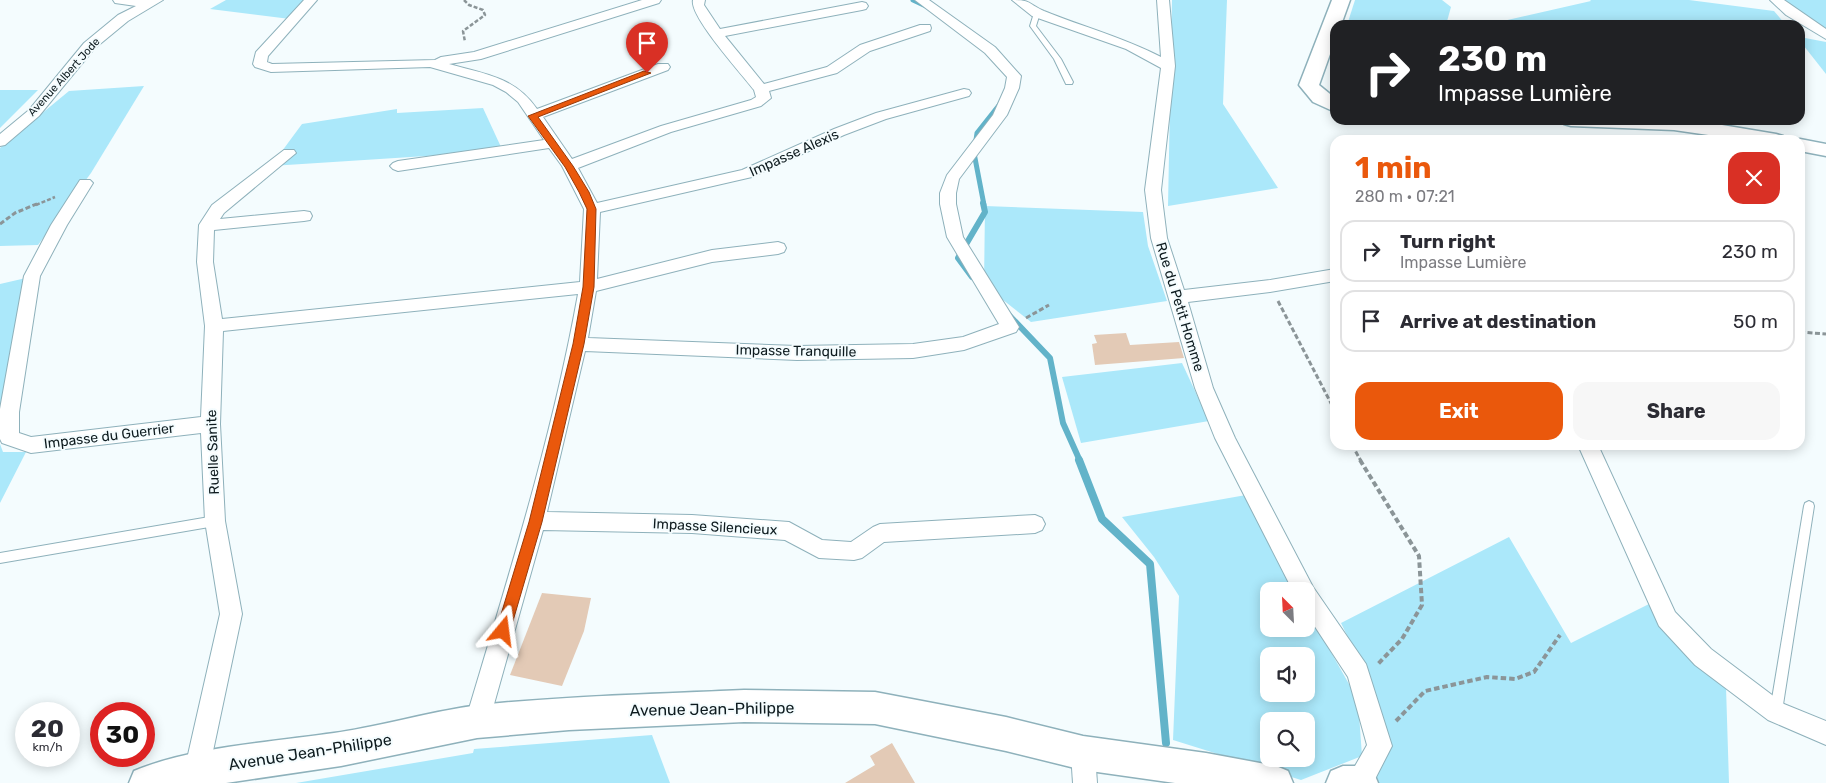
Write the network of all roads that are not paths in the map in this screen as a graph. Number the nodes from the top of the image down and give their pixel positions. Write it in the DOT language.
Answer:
graph roads {
  1 [pos="119,0"];
  2 [pos="311,0"];
  3 [pos="655,0"];
  4 [pos="699,0"];
  5 [pos="921,0"];
  6 [pos="1018,0"];
  7 [pos="1163,0"];
  8 [pos="1341,0"];
  9 [pos="1776,0"];
  10 [pos="153,2"];
  11 [pos="862,6"];
  12 [pos="1036,13"];
  13 [pos="1333,20"];
  14 [pos="1803,20"];
  15 [pos="1805,22"];
  16 [pos="925,28"];
  17 [pos="1330,29"];
  18 [pos="716,34"];
  19 [pos="1826,35"];
  20 [pos="430,63"];
  21 [pos="1168,66"];
  22 [pos="663,67"];
  23 [pos="1069,82"];
  24 [pos="761,89"];
  25 [pos="964,93"];
  26 [pos="1330,104"];
  27 [pos="532,116"];
  28 [pos="1683,125"];
  29 [pos="1749,135"];
  30 [pos="0,142"];
  31 [pos="552,143"];
  32 [pos="1805,146"];
  33 [pos="1826,150"];
  34 [pos="289,153"];
  35 [pos="398,166"];
  36 [pos="569,166"];
  37 [pos="85,183"];
  38 [pos="592,209"];
  39 [pos="304,216"];
  40 [pos="207,225"];
  41 [pos="778,248"];
  42 [pos="1330,276"];
  43 [pos="588,287"];
  44 [pos="1178,297"];
  45 [pos="214,326"];
  46 [pos="578,344"];
  47 [pos="210,424"];
  48 [pos="1590,450"];
  49 [pos="1810,506"];
  50 [pos="215,521"];
  51 [pos="535,522"];
  52 [pos="1035,524"];
  53 [pos="0,558"];
  54 [pos="1299,582"];
  55 [pos="1315,608"];
  56 [pos="1776,712"];
  57 [pos="477,722"];
  58 [pos="1826,733"];
  59 [pos="1084,768"];
  60 [pos="194,776"];
  61 [pos="146,783"];
  62 [pos="1276,783"];
  63 [pos="1355,783"];
  1 -- 10 [label="street"];
  2 -- 20 [label="street"];
  3 -- 20 [label="street"];
  4 -- 18 [label="street"];
  5 -- 46 [label="street, Impasse Tranquille"];
  6 -- 12 [label="street"];
  7 -- 21 [label="street, Rue du Petit Homme"];
  8 -- 13 [label="street"];
  9 -- 14 [label="street"];
  10 -- 30 [label="street, Avenue Albert Jode"];
  11 -- 18 [label="street"];
  12 -- 21 [label="street"];
  12 -- 23 [label="lane"];
  15 -- 19 [label="street"];
  16 -- 24 [label="street"];
  17 -- 26 [label="street"];
  18 -- 24 [label="street"];
  20 -- 27 [label="street"];
  21 -- 44 [label="street, Rue du Petit Homme"];
  22 -- 27 [label="street"];
  24 -- 36 [label="street"];
  25 -- 38 [label="street, Impasse Alexis"];
  27 -- 31 [label="street"];
  28 -- 29 [label="street"];
  31 -- 35 [label="street"];
  31 -- 36 [label="street"];
  32 -- 33 [label="street"];
  34 -- 40 [label="street"];
  36 -- 38 [label="street"];
  37 -- 47 [label="street, Impasse du Guerrier"];
  38 -- 43 [label="street"];
  39 -- 40 [label="street"];
  40 -- 45 [label="street, Ruelle Sanite"];
  41 -- 43 [label="street"];
  42 -- 44 [label="street"];
  43 -- 45 [label="street"];
  43 -- 46 [label="street"];
  44 -- 54 [label="street, Rue du Petit Homme"];
  45 -- 47 [label="street, Ruelle Sanite"];
  46 -- 51 [label="street"];
  47 -- 50 [label="street, Ruelle Sanite"];
  48 -- 56 [label="street"];
  49 -- 56 [label="lane"];
  50 -- 53 [label="lane"];
  50 -- 60 [label="street, Ruelle Sanite"];
  51 -- 52 [label="street, Impasse Silencieux"];
  51 -- 57 [label="street"];
  55 -- 63 [label="street, Rue du Petit Homme"];
  56 -- 58 [label="street"];
  57 -- 59 [label="street, Avenue Jean-Philippe"];
  57 -- 60 [label="street, Avenue Jean-Philippe"];
  59 -- 62 [label="street, Avenue Jean-Philippe"];
  60 -- 61 [label="street, Avenue Jean-Philippe"];
}
